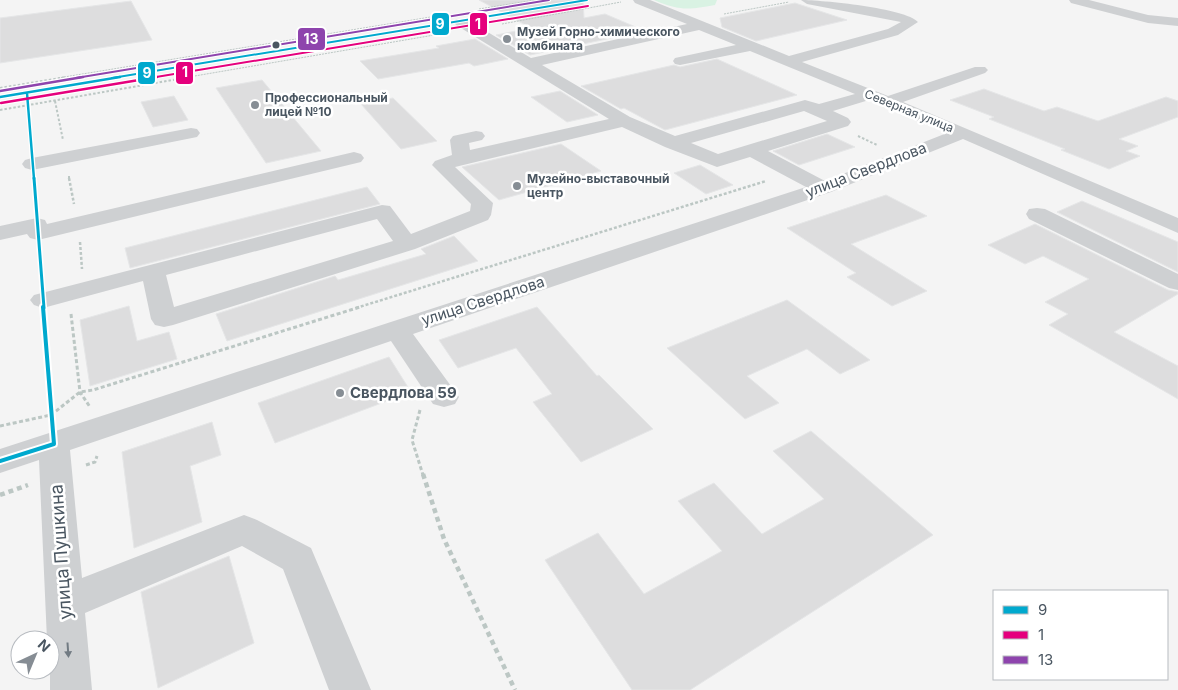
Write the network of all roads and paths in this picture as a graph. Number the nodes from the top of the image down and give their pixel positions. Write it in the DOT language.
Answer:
graph roads {
  1 [pos="535,0"];
  2 [pos="807,0"];
  3 [pos="1082,1"];
  4 [pos="791,2"];
  5 [pos="634,3"];
  6 [pos="1150,8"];
  7 [pos="476,10"];
  8 [pos="1123,13"];
  9 [pos="446,14"];
  10 [pos="725,14"];
  11 [pos="1178,22"];
  12 [pos="467,25"];
  13 [pos="702,25"];
  14 [pos="752,46"];
  15 [pos="680,61"];
  16 [pos="788,61"];
  17 [pos="529,63"];
  18 [pos="980,70"];
  19 [pos="0,88"];
  20 [pos="870,95"];
  21 [pos="888,102"];
  22 [pos="0,110"];
  23 [pos="818,110"];
  24 [pos="624,121"];
  25 [pos="191,133"];
  26 [pos="963,133"];
  27 [pos="857,135"];
  28 [pos="476,136"];
  29 [pos="672,143"];
  30 [pos="882,147"];
  31 [pos="752,150"];
  32 [pos="354,158"];
  33 [pos="462,158"];
  34 [pos="32,164"];
  35 [pos="824,188"];
  36 [pos="1037,214"];
  37 [pos="1178,226"];
  38 [pos="0,233"];
  39 [pos="407,244"];
  40 [pos="153,272"];
  41 [pos="1178,283"];
  42 [pos="43,300"];
  43 [pos="397,330"];
  44 [pos="444,397"];
  45 [pos="54,444"];
  46 [pos="0,461"];
  47 [pos="65,603"];
  48 [pos="71,690"];
  49 [pos="350,690"];
  50 [pos="515,690"];
  1 -- 7 [label="path"];
  2 -- 16 [label="street"];
  3 -- 8 [label="street"];
  4 -- 10 [label="path"];
  5 -- 12 [label="path"];
  5 -- 13 [label="street, Северная улица"];
  6 -- 8 [label="street"];
  8 -- 11 [label="street"];
  9 -- 19 [label="path"];
  12 -- 17 [label="street"];
  12 -- 22 [label="path"];
  13 -- 14 [label="street, Северная улица"];
  13 -- 17 [label="street"];
  14 -- 15 [label="street"];
  14 -- 16 [label="street, Северная улица"];
  16 -- 20 [label="street, Северная улица"];
  17 -- 24 [label="street"];
  18 -- 21 [label="street"];
  20 -- 21 [label="street, Северная улица"];
  20 -- 23 [label="street"];
  21 -- 26 [label="street, Северная улица"];
  23 -- 29 [label="street"];
  23 -- 31 [label="street"];
  24 -- 29 [label="street"];
  24 -- 33 [label="street"];
  25 -- 34 [label="street"];
  26 -- 35 [label="street, улица Свердлова"];
  26 -- 37 [label="street, Северная улица"];
  27 -- 30 [label="path"];
  28 -- 33 [label="street"];
  29 -- 31 [label="street"];
  31 -- 35 [label="street"];
  32 -- 38 [label="street"];
  33 -- 39 [label="street"];
  35 -- 43 [label="street, улица Свердлова"];
  36 -- 41 [label="street"];
  39 -- 40 [label="street"];
  39 -- 40 [label="street"];
  40 -- 42 [label="street"];
  43 -- 44 [label="street"];
  43 -- 45 [label="street, улица Свердлова"];
  44 -- 50 [label="path"];
  45 -- 46 [label="street, улица Свердлова"];
  45 -- 47 [label="street, улица Пушкина"];
  47 -- 48 [label="street, улица Пушкина, one-way"];
  47 -- 49 [label="street"];
}
